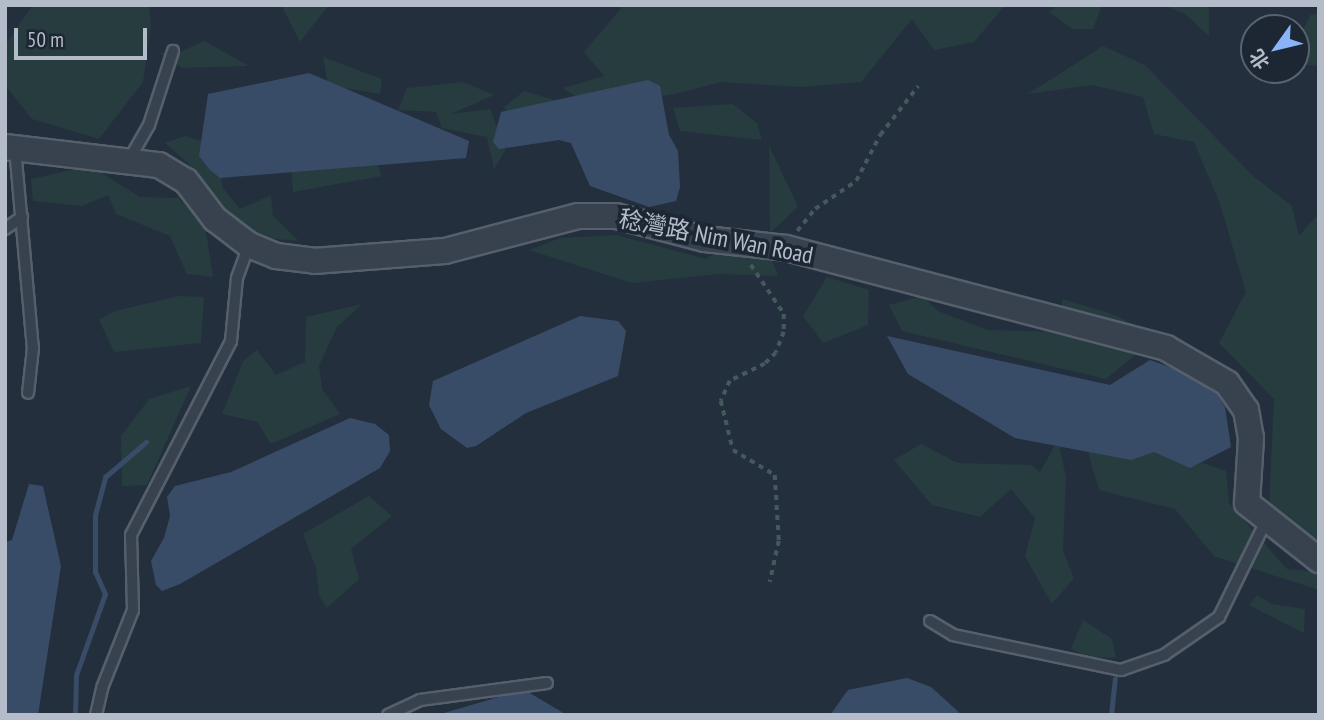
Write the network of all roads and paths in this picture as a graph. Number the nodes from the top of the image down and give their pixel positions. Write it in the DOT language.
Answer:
graph roads {
  1 [pos="173,51"];
  2 [pos="918,86"];
  3 [pos="10,147"];
  4 [pos="129,160"];
  5 [pos="22,217"];
  6 [pos="5,229"];
  7 [pos="735,240"];
  8 [pos="249,245"];
  9 [pos="786,248"];
  10 [pos="28,393"];
  11 [pos="1266,521"];
  12 [pos="1319,560"];
  13 [pos="770,582"];
  14 [pos="930,621"];
  15 [pos="547,683"];
  16 [pos="96,715"];
  17 [pos="388,715"];
  1 -- 4 [label="lane"];
  2 -- 9 [label="path"];
  3 -- 4 [label="street, 稔灣路 Nim Wan Road"];
  3 -- 5 [label="lane"];
  4 -- 8 [label="street, 稔灣路 Nim Wan Road"];
  5 -- 6 [label="lane"];
  5 -- 10 [label="lane"];
  7 -- 8 [label="street, 稔灣路 Nim Wan Road"];
  7 -- 9 [label="street, 稔灣路 Nim Wan Road"];
  7 -- 13 [label="path"];
  8 -- 16 [label="lane"];
  9 -- 11 [label="street, 稔灣路 Nim Wan Road"];
  11 -- 12 [label="street, 稔灣路 Nim Wan Road"];
  11 -- 14 [label="lane"];
  15 -- 17 [label="lane"];
}
